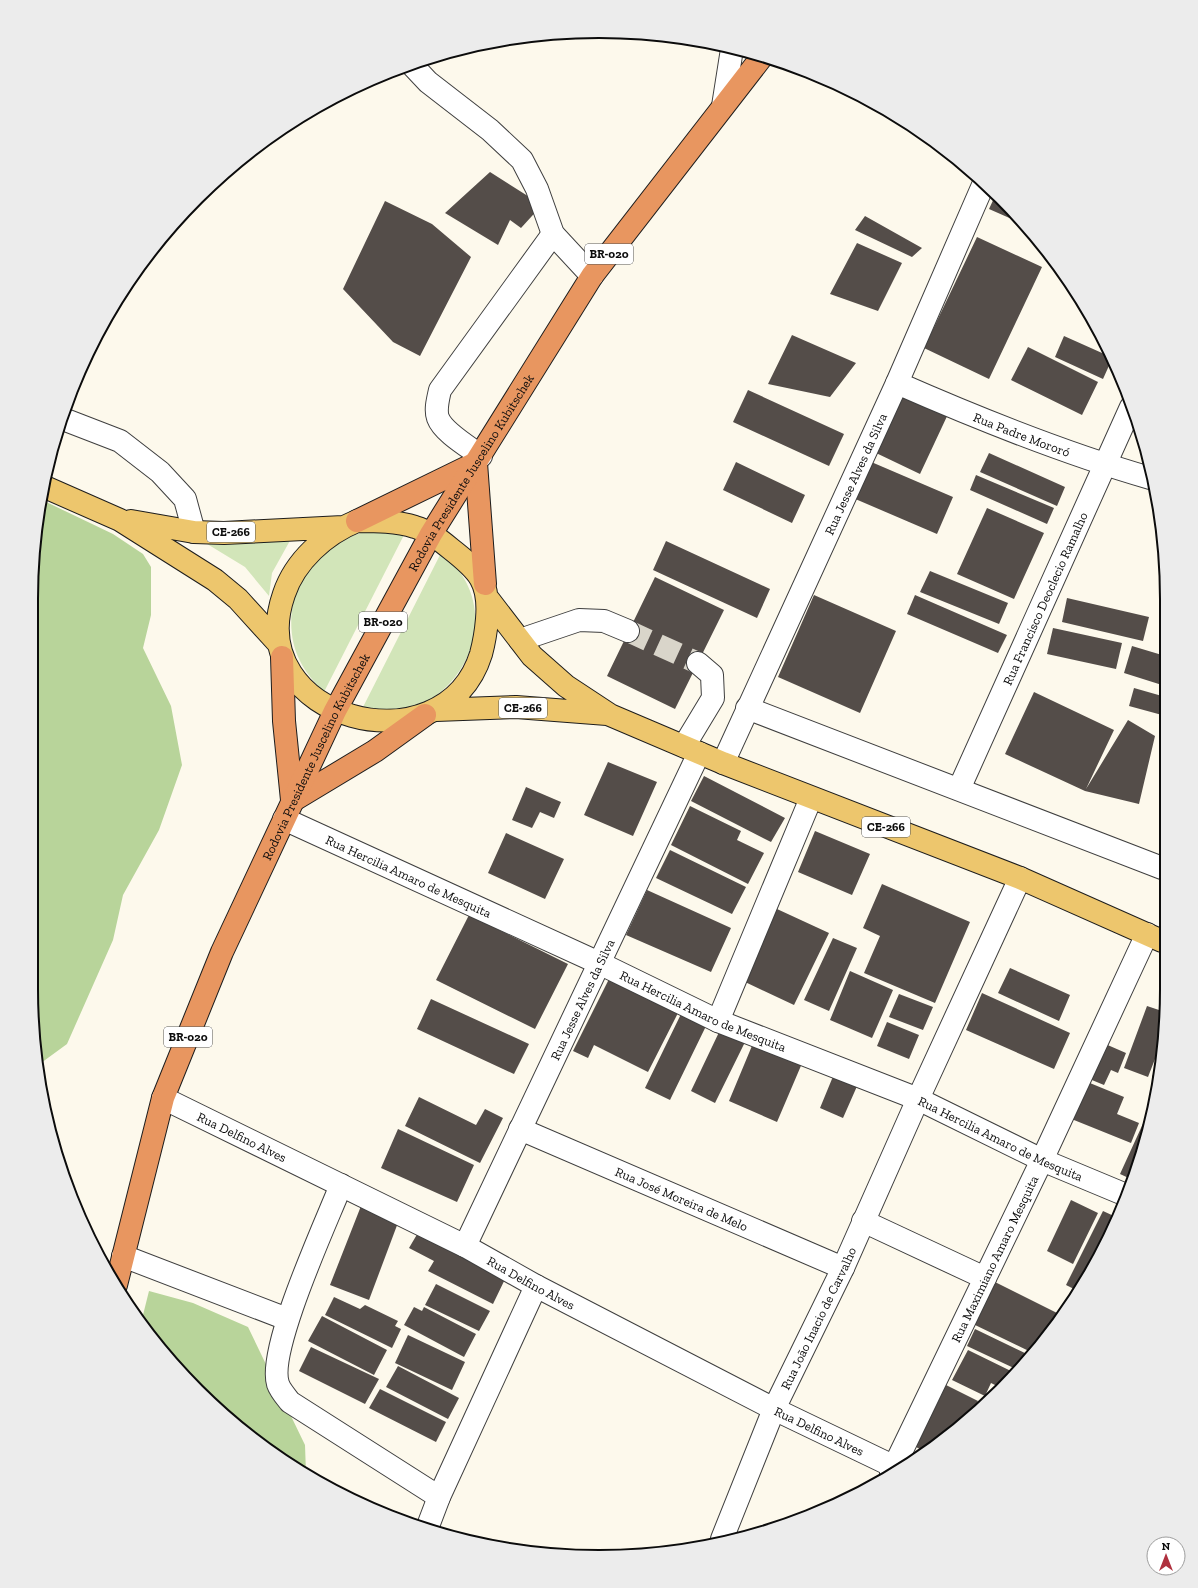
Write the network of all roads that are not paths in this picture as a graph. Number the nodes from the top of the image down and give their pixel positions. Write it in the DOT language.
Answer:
graph roads {
  1 [pos="731,54"];
  2 [pos="758,61"];
  3 [pos="416,69"];
  4 [pos="723,106"];
  5 [pos="982,189"];
  6 [pos="553,234"];
  7 [pos="592,276"];
  8 [pos="897,383"];
  9 [pos="1128,414"];
  10 [pos="67,421"];
  11 [pos="479,459"];
  12 [pos="1105,466"];
  13 [pos="1146,477"];
  14 [pos="49,489"];
  15 [pos="120,520"];
  16 [pos="350,524"];
  17 [pos="194,532"];
  18 [pos="431,534"];
  19 [pos="487,592"];
  20 [pos="628,631"];
  21 [pos="520,640"];
  22 [pos="280,650"];
  23 [pos="698,663"];
  24 [pos="747,708"];
  25 [pos="335,711"];
  26 [pos="431,712"];
  27 [pos="610,715"];
  28 [pos="692,750"];
  29 [pos="723,763"];
  30 [pos="959,789"];
  31 [pos="811,798"];
  32 [pos="288,810"];
  33 [pos="1160,867"];
  34 [pos="1020,878"];
  35 [pos="1155,937"];
  36 [pos="599,963"];
  37 [pos="718,1020"];
  38 [pos="163,1098"];
  39 [pos="918,1099"];
  40 [pos="520,1129"];
  41 [pos="1042,1160"];
  42 [pos="341,1185"];
  43 [pos="1121,1193"];
  44 [pos="863,1221"];
  45 [pos="465,1246"];
  46 [pos="123,1256"];
  47 [pos="843,1268"];
  48 [pos="118,1277"];
  49 [pos="985,1278"];
  50 [pos="536,1286"];
  51 [pos="287,1319"];
  52 [pos="774,1409"];
  53 [pos="896,1465"];
  54 [pos="891,1468"];
  55 [pos="439,1497"];
  56 [pos="429,1523"];
  57 [pos="723,1536"];
  1 -- 4 [label="street"];
  2 -- 4 [label="highway, Rodovia Presidente Juscelino Kubitschek / BR-020"];
  3 -- 6 [label="street"];
  4 -- 7 [label="highway, Rodovia Presidente Juscelino Kubitschek / BR-020"];
  5 -- 8 [label="street, Rua Jesse Alves da Silva"];
  6 -- 7 [label="street"];
  6 -- 11 [label="street"];
  7 -- 11 [label="highway, Rodovia Presidente Juscelino Kubitschek / BR-020"];
  8 -- 12 [label="street, Rua Padre Mororó"];
  8 -- 24 [label="street, Rua Jesse Alves da Silva"];
  9 -- 12 [label="street, Rua Francisco Deoclecio Ramalho"];
  10 -- 17 [label="street"];
  11 -- 16 [label="highway"];
  11 -- 18 [label="highway, Rodovia Presidente Juscelino Kubitschek / BR-020"];
  11 -- 19 [label="highway"];
  12 -- 13 [label="street, Rua Padre Mororó"];
  12 -- 30 [label="street, Rua Francisco Deoclecio Ramalho"];
  14 -- 15 [label="main road, CE-266"];
  15 -- 17 [label="main road, CE-266"];
  15 -- 22 [label="main road, CE-266"];
  16 -- 17 [label="main road, CE-266"];
  16 -- 18 [label="main road"];
  16 -- 22 [label="main road"];
  18 -- 19 [label="main road"];
  18 -- 25 [label="highway, Rodovia Presidente Juscelino Kubitschek / BR-020"];
  19 -- 21 [label="main road, CE-266"];
  19 -- 26 [label="main road"];
  20 -- 21 [label="street"];
  21 -- 27 [label="main road, CE-266"];
  22 -- 25 [label="main road"];
  22 -- 32 [label="highway"];
  23 -- 28 [label="street, Rua Jesse Alves da Silva"];
  24 -- 29 [label="street, Rua Jesse Alves da Silva"];
  24 -- 30 [label="street"];
  25 -- 26 [label="main road"];
  25 -- 32 [label="highway, Rodovia Presidente Juscelino Kubitschek / BR-020"];
  26 -- 27 [label="main road, CE-266"];
  26 -- 32 [label="highway"];
  27 -- 28 [label="main road, CE-266"];
  28 -- 29 [label="main road, CE-266"];
  28 -- 36 [label="street, Rua Jesse Alves da Silva"];
  29 -- 31 [label="main road, CE-266"];
  30 -- 33 [label="street"];
  31 -- 34 [label="main road, CE-266"];
  31 -- 37 [label="street"];
  32 -- 36 [label="street, Rua Hercilia Amaro de Mesquita"];
  32 -- 38 [label="highway, Rodovia Presidente Juscelino Kubitschek / BR-020"];
  34 -- 35 [label="main road, CE-266"];
  34 -- 39 [label="street, Rua João Inacio de Carvalho"];
  35 -- 41 [label="street, Rua Maximiano Amaro Mesquita"];
  36 -- 37 [label="street, Rua Hercilia Amaro de Mesquita"];
  36 -- 40 [label="street, Rua Jesse Alves da Silva"];
  37 -- 39 [label="street, Rua Hercilia Amaro de Mesquita"];
  38 -- 42 [label="street, Rua Delfino Alves"];
  38 -- 46 [label="highway, Rodovia Presidente Juscelino Kubitschek / BR-020"];
  39 -- 41 [label="street, Rua Hercilia Amaro de Mesquita"];
  39 -- 44 [label="street, Rua João Inacio de Carvalho"];
  40 -- 45 [label="street, Rua Jesse Alves da Silva"];
  40 -- 47 [label="street, Rua José Moreira de Melo"];
  41 -- 43 [label="street, Rua Hercilia Amaro de Mesquita"];
  41 -- 49 [label="street, Rua Maximiano Amaro Mesquita"];
  42 -- 45 [label="street, Rua Delfino Alves"];
  42 -- 51 [label="street"];
  44 -- 47 [label="street, Rua João Inacio de Carvalho"];
  44 -- 49 [label="street"];
  45 -- 50 [label="street, Rua Delfino Alves"];
  46 -- 48 [label="highway, Rodovia Presidente Juscelino Kubitschek / BR-020"];
  46 -- 51 [label="street"];
  47 -- 52 [label="street, Rua João Inacio de Carvalho"];
  49 -- 53 [label="street, Rua Maximiano Amaro Mesquita"];
  50 -- 52 [label="street, Rua Delfino Alves"];
  50 -- 55 [label="street"];
  51 -- 55 [label="street"];
  52 -- 54 [label="street, Rua Delfino Alves"];
  52 -- 57 [label="street, Rua João Inacio de Carvalho"];
  55 -- 56 [label="street"];
}
